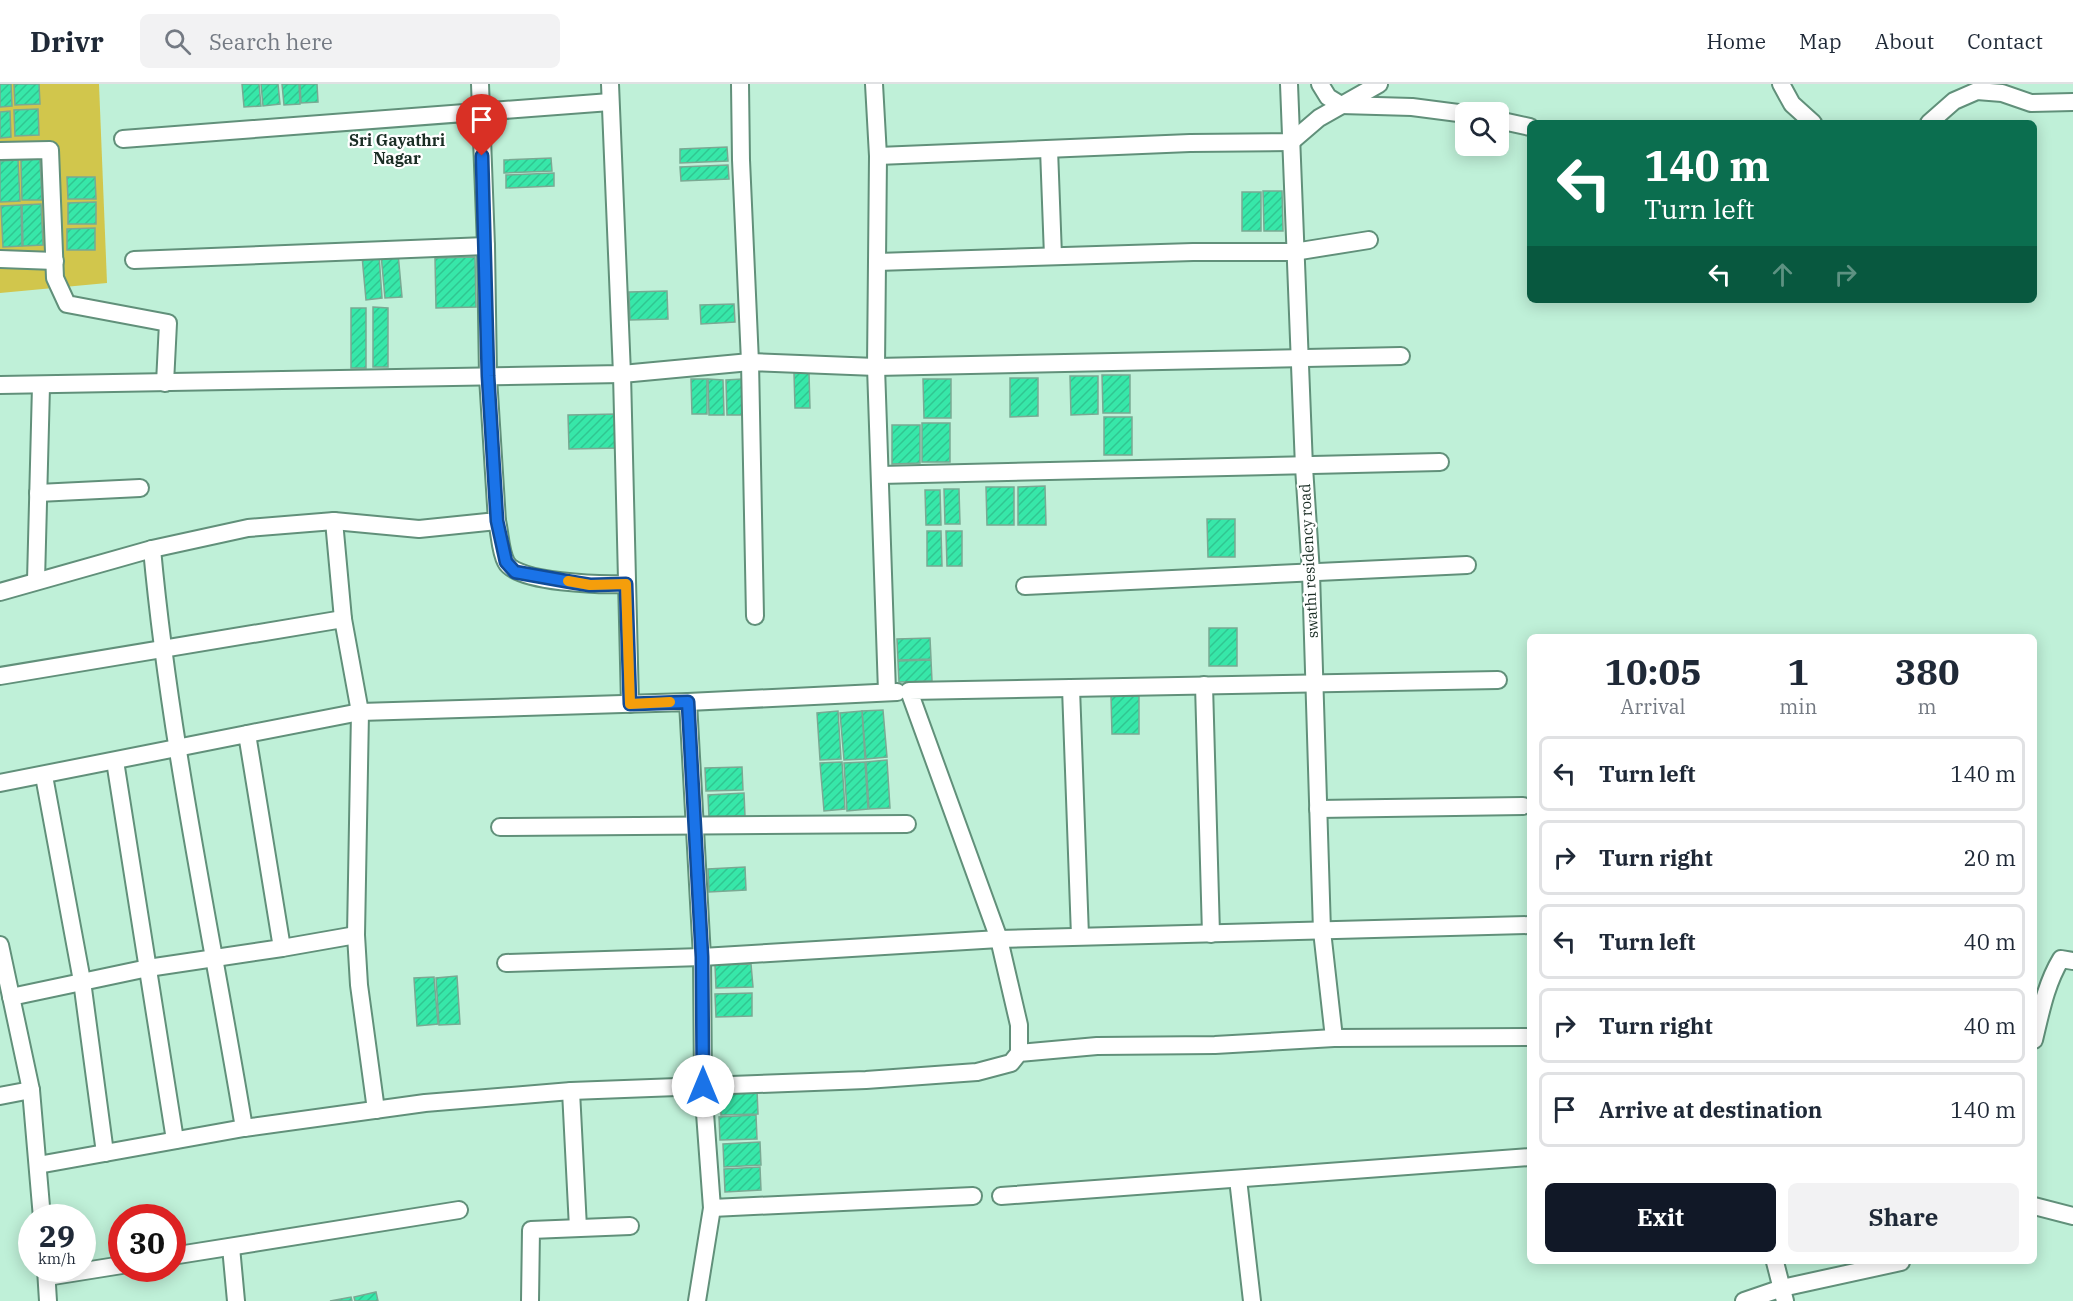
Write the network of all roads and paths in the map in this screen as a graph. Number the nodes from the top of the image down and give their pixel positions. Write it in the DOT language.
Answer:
graph roads {
  1 [pos="480,84"];
  2 [pos="610,84"];
  3 [pos="740,84"];
  4 [pos="874,84"];
  5 [pos="1289,84"];
  6 [pos="1320,84"];
  7 [pos="1378,84"];
  8 [pos="1781,84"];
  9 [pos="1976,88"];
  10 [pos="610,102"];
  11 [pos="2073,102"];
  12 [pos="1341,105"];
  13 [pos="480,112"];
  14 [pos="1455,113"];
  15 [pos="1804,120"];
  16 [pos="1932,120"];
  17 [pos="1509,122"];
  18 [pos="1527,126"];
  19 [pos="123,139"];
  20 [pos="1291,142"];
  21 [pos="1049,149"];
  22 [pos="0,151"];
  23 [pos="878,156"];
  24 [pos="1369,240"];
  25 [pos="486,246"];
  26 [pos="1294,252"];
  27 [pos="1053,256"];
  28 [pos="0,259"];
  29 [pos="134,260"];
  30 [pos="55,261"];
  31 [pos="877,262"];
  32 [pos="1401,356"];
  33 [pos="1299,359"];
  34 [pos="750,362"];
  35 [pos="876,367"];
  36 [pos="622,374"];
  37 [pos="488,376"];
  38 [pos="165,383"];
  39 [pos="0,385"];
  40 [pos="41,386"];
  41 [pos="1440,462"];
  42 [pos="1304,467"];
  43 [pos="880,475"];
  44 [pos="140,488"];
  45 [pos="38,493"];
  46 [pos="334,521"];
  47 [pos="497,521"];
  48 [pos="152,549"];
  49 [pos="1467,565"];
  50 [pos="1311,573"];
  51 [pos="36,581"];
  52 [pos="626,584"];
  53 [pos="1024,586"];
  54 [pos="0,592"];
  55 [pos="755,616"];
  56 [pos="343,619"];
  57 [pos="161,650"];
  58 [pos="0,676"];
  59 [pos="1498,680"];
  60 [pos="1315,683"];
  61 [pos="1204,685"];
  62 [pos="1071,688"];
  63 [pos="909,691"];
  64 [pos="887,692"];
  65 [pos="688,702"];
  66 [pos="630,704"];
  67 [pos="360,712"];
  68 [pos="248,734"];
  69 [pos="177,749"];
  70 [pos="115,761"];
  71 [pos="44,776"];
  72 [pos="0,783"];
  73 [pos="1523,806"];
  74 [pos="1318,809"];
  75 [pos="907,824"];
  76 [pos="500,827"];
  77 [pos="695,828"];
  78 [pos="1527,925"];
  79 [pos="1322,931"];
  80 [pos="1211,934"];
  81 [pos="356,935"];
  82 [pos="1080,936"];
  83 [pos="999,939"];
  84 [pos="0,945"];
  85 [pos="282,948"];
  86 [pos="702,957"];
  87 [pos="216,958"];
  88 [pos="2073,961"];
  89 [pos="506,963"];
  90 [pos="148,968"];
  91 [pos="82,981"];
  92 [pos="6,990"];
  93 [pos="2037,1027"];
  94 [pos="1527,1037"];
  95 [pos="1334,1038"];
  96 [pos="1019,1053"];
  97 [pos="703,1086"];
  98 [pos="31,1090"];
  99 [pos="571,1091"];
  100 [pos="0,1096"];
  101 [pos="375,1110"];
  102 [pos="244,1128"];
  103 [pos="175,1140"];
  104 [pos="105,1153"];
  105 [pos="1527,1157"];
  106 [pos="39,1165"];
  107 [pos="1238,1179"];
  108 [pos="973,1196"];
  109 [pos="1001,1196"];
  110 [pos="41,1204"];
  111 [pos="2037,1207"];
  112 [pos="712,1208"];
  113 [pos="459,1209"];
  114 [pos="2073,1216"];
  115 [pos="630,1226"];
  116 [pos="578,1228"];
  117 [pos="231,1247"];
  118 [pos="186,1254"];
  119 [pos="1775,1264"];
  120 [pos="1894,1264"];
  121 [pos="47,1282"];
  122 [pos="1783,1295"];
  123 [pos="48,1301"];
  124 [pos="236,1301"];
  125 [pos="530,1301"];
  126 [pos="697,1301"];
  127 [pos="1252,1301"];
  128 [pos="1744,1301"];
  1 -- 13 [label="street"];
  2 -- 10 [label="street"];
  3 -- 34 [label="street"];
  4 -- 23 [label="street"];
  5 -- 20 [label="street, swathi residency road"];
  6 -- 12 [label="street"];
  7 -- 12 [label="street"];
  8 -- 15 [label="street"];
  9 -- 11 [label="street"];
  9 -- 16 [label="street"];
  10 -- 13 [label="street"];
  10 -- 36 [label="street"];
  12 -- 14 [label="street"];
  12 -- 20 [label="street"];
  13 -- 19 [label="street"];
  13 -- 25 [label="street"];
  17 -- 18 [label="street"];
  20 -- 21 [label="street"];
  20 -- 26 [label="street, swathi residency road"];
  21 -- 23 [label="street"];
  21 -- 27 [label="street"];
  22 -- 30 [label="street"];
  23 -- 31 [label="street"];
  24 -- 26 [label="street"];
  25 -- 29 [label="street"];
  25 -- 37 [label="street"];
  26 -- 27 [label="street"];
  26 -- 33 [label="street, swathi residency road"];
  27 -- 31 [label="street"];
  28 -- 30 [label="street"];
  30 -- 38 [label="street"];
  31 -- 35 [label="street"];
  32 -- 33 [label="street"];
  33 -- 35 [label="street"];
  33 -- 42 [label="street, swathi residency road"];
  34 -- 35 [label="street"];
  34 -- 36 [label="street"];
  34 -- 55 [label="street"];
  35 -- 43 [label="street"];
  36 -- 37 [label="street"];
  36 -- 52 [label="street"];
  37 -- 38 [label="street"];
  37 -- 47 [label="street"];
  38 -- 40 [label="street"];
  39 -- 40 [label="street"];
  40 -- 45 [label="street"];
  41 -- 42 [label="street"];
  42 -- 43 [label="street"];
  42 -- 50 [label="street, swathi residency road"];
  43 -- 64 [label="street"];
  44 -- 45 [label="street"];
  45 -- 51 [label="street"];
  46 -- 47 [label="street"];
  46 -- 48 [label="street"];
  46 -- 56 [label="street"];
  47 -- 52 [label="street"];
  48 -- 51 [label="street"];
  48 -- 57 [label="street"];
  49 -- 50 [label="street"];
  50 -- 53 [label="street"];
  50 -- 60 [label="street, swathi residency road"];
  51 -- 54 [label="street"];
  52 -- 66 [label="street"];
  56 -- 57 [label="street"];
  56 -- 67 [label="street"];
  57 -- 58 [label="street"];
  57 -- 69 [label="street"];
  59 -- 60 [label="street"];
  60 -- 61 [label="street"];
  60 -- 74 [label="street, swathi residency road"];
  61 -- 62 [label="street"];
  61 -- 80 [label="street"];
  62 -- 63 [label="street"];
  62 -- 82 [label="street"];
  63 -- 64 [label="street"];
  63 -- 83 [label="street"];
  64 -- 65 [label="street"];
  65 -- 66 [label="street"];
  65 -- 77 [label="street"];
  66 -- 67 [label="street"];
  67 -- 68 [label="street"];
  67 -- 81 [label="street"];
  68 -- 69 [label="street"];
  68 -- 85 [label="street"];
  69 -- 70 [label="street"];
  69 -- 87 [label="street"];
  70 -- 71 [label="street"];
  70 -- 90 [label="street"];
  71 -- 72 [label="street"];
  71 -- 91 [label="street"];
  73 -- 74 [label="street"];
  74 -- 79 [label="street, swathi residency road"];
  75 -- 77 [label="street"];
  76 -- 77 [label="street"];
  77 -- 86 [label="street"];
  78 -- 79 [label="street"];
  79 -- 80 [label="street"];
  79 -- 95 [label="street, swathi residency road"];
  80 -- 82 [label="street"];
  81 -- 85 [label="street"];
  81 -- 101 [label="street"];
  82 -- 83 [label="street"];
  83 -- 86 [label="street"];
  83 -- 96 [label="street"];
  84 -- 92 [label="street"];
  85 -- 87 [label="street"];
  86 -- 89 [label="street"];
  86 -- 97 [label="street"];
  87 -- 90 [label="street"];
  87 -- 102 [label="street"];
  88 -- 93 [label="street"];
  90 -- 91 [label="street"];
  90 -- 103 [label="street"];
  91 -- 92 [label="street"];
  91 -- 104 [label="street"];
  92 -- 98 [label="street"];
  94 -- 95 [label="street"];
  95 -- 96 [label="street"];
  96 -- 97 [label="street"];
  97 -- 99 [label="street"];
  97 -- 112 [label="street"];
  98 -- 100 [label="street"];
  98 -- 106 [label="street"];
  99 -- 101 [label="street"];
  99 -- 116 [label="street"];
  101 -- 102 [label="street"];
  102 -- 103 [label="street"];
  103 -- 104 [label="street"];
  104 -- 106 [label="street"];
  105 -- 107 [label="street"];
  106 -- 110 [label="street"];
  107 -- 109 [label="street"];
  107 -- 127 [label="street"];
  108 -- 112 [label="street"];
  111 -- 114 [label="street"];
  112 -- 126 [label="street"];
  113 -- 117 [label="street"];
  115 -- 116 [label="street"];
  116 -- 125 [label="street"];
  117 -- 118 [label="street"];
  117 -- 124 [label="street"];
  119 -- 122 [label="street"];
  120 -- 122 [label="street"];
  121 -- 123 [label="street"];
  122 -- 128 [label="street"];
}
